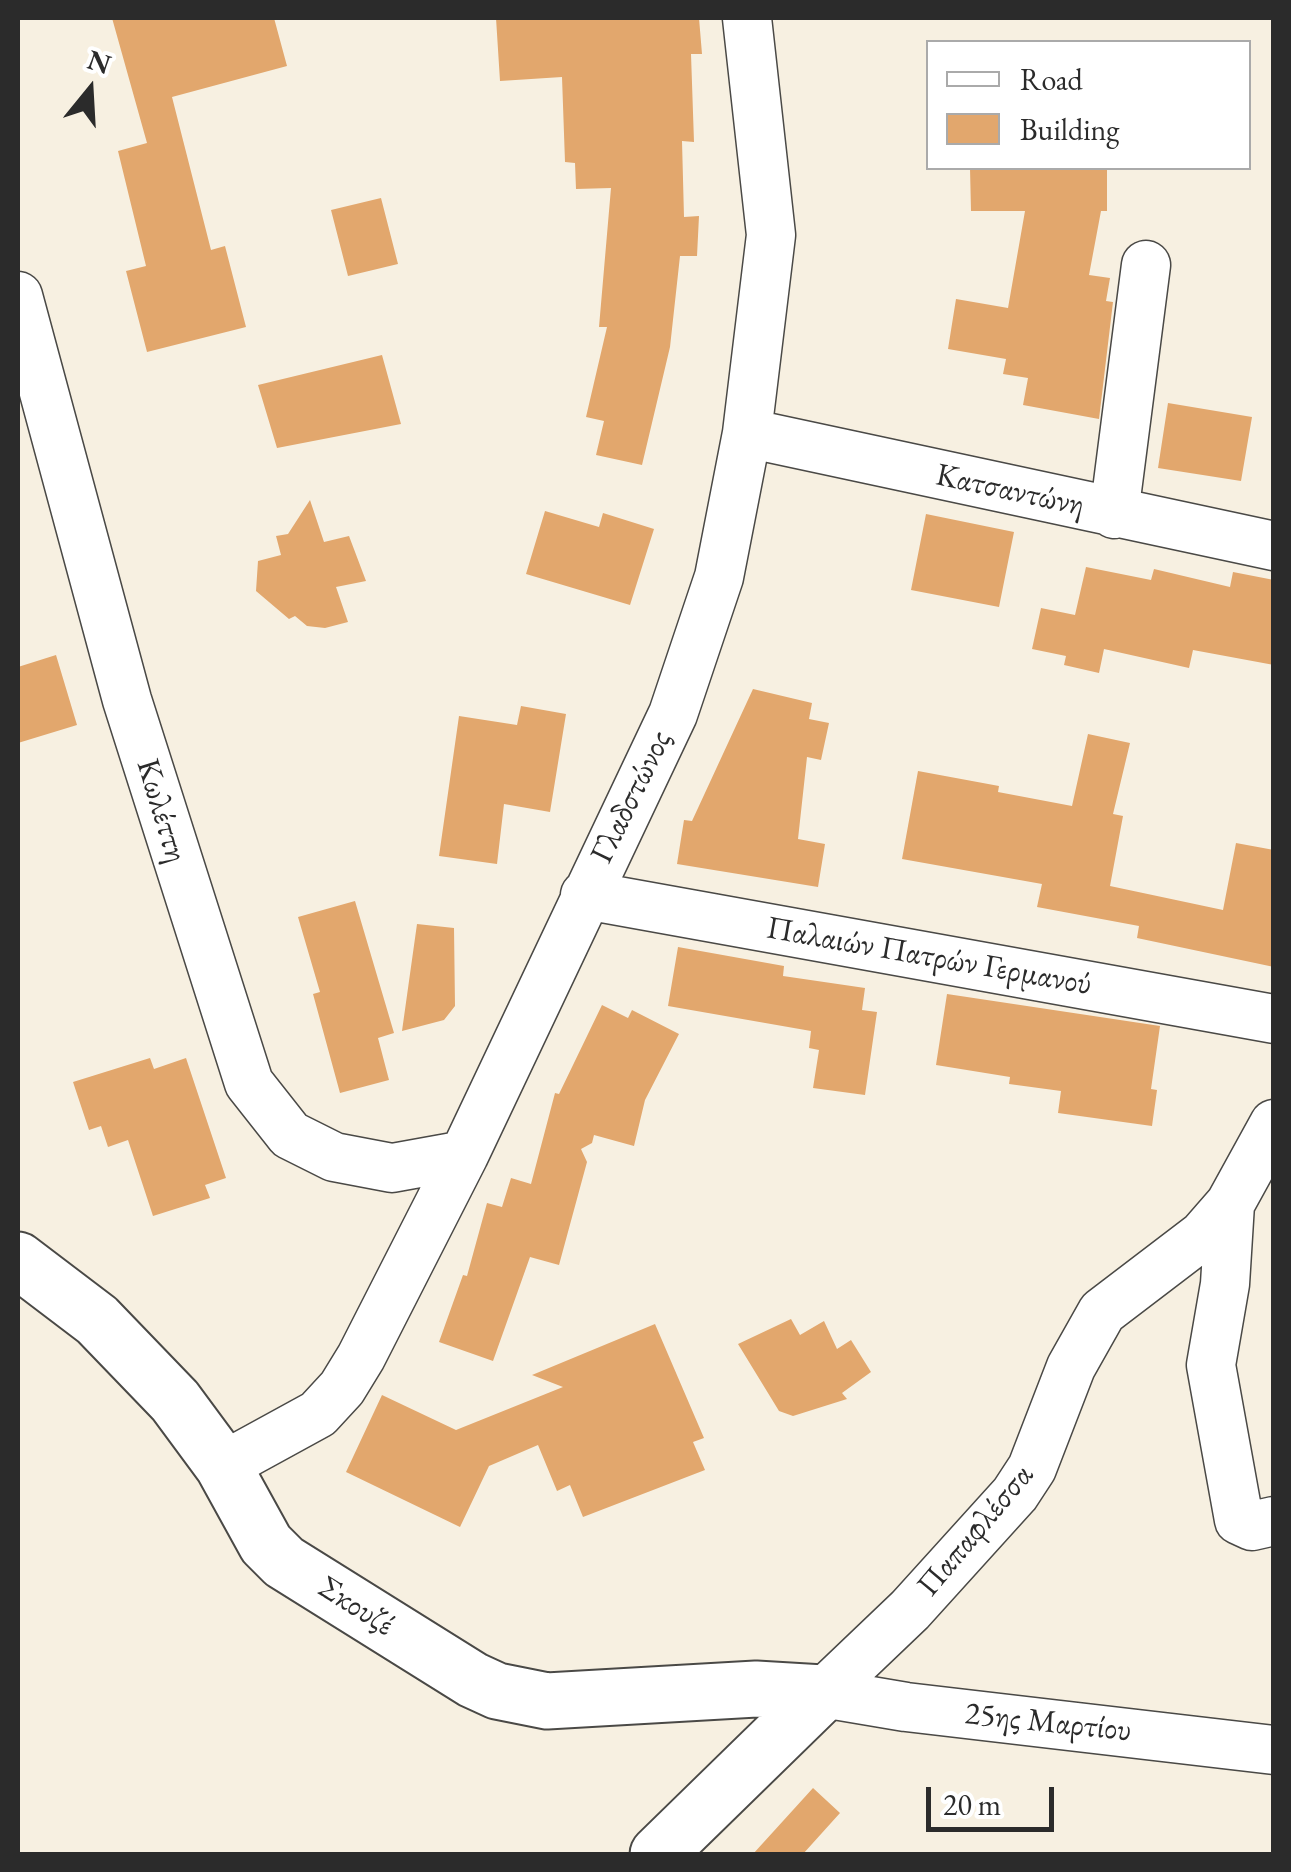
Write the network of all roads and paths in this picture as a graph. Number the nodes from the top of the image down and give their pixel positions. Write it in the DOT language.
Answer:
graph roads {
  1 [pos="747,18"];
  2 [pos="1146,265"];
  3 [pos="18,296"];
  4 [pos="746,434"];
  5 [pos="1114,514"];
  6 [pos="1274,546"];
  7 [pos="585,895"];
  8 [pos="1274,1019"];
  9 [pos="1274,1124"];
  10 [pos="464,1155"];
  11 [pos="1230,1204"];
  12 [pos="18,1260"];
  13 [pos="223,1466"];
  14 [pos="1274,1521"];
  15 [pos="823,1693"];
  16 [pos="1274,1750"];
  17 [pos="658,1854"];
  1 -- 4 [label="street, Γλαδστώνος"];
  2 -- 5 [label="street"];
  3 -- 10 [label="street, Κωλέττη"];
  4 -- 5 [label="street, Κατσαντώνη"];
  4 -- 7 [label="street, Γλαδστώνος"];
  5 -- 6 [label="street, Κατσαντώνη"];
  7 -- 8 [label="street, Παλαιών Πατρών Γερμανού"];
  7 -- 10 [label="street, Γλαδστώνος"];
  9 -- 11 [label="street, Παπαφλέσσα"];
  10 -- 13 [label="street, Γλαδστώνος"];
  11 -- 14 [label="street"];
  11 -- 15 [label="street, Παπαφλέσσα"];
  12 -- 13 [label="street, Σκουζέ"];
  13 -- 15 [label="street, Σκουζέ"];
  15 -- 16 [label="street, 25ης Μαρτίου"];
  15 -- 17 [label="street, Παπαφλέσσα"];
}
